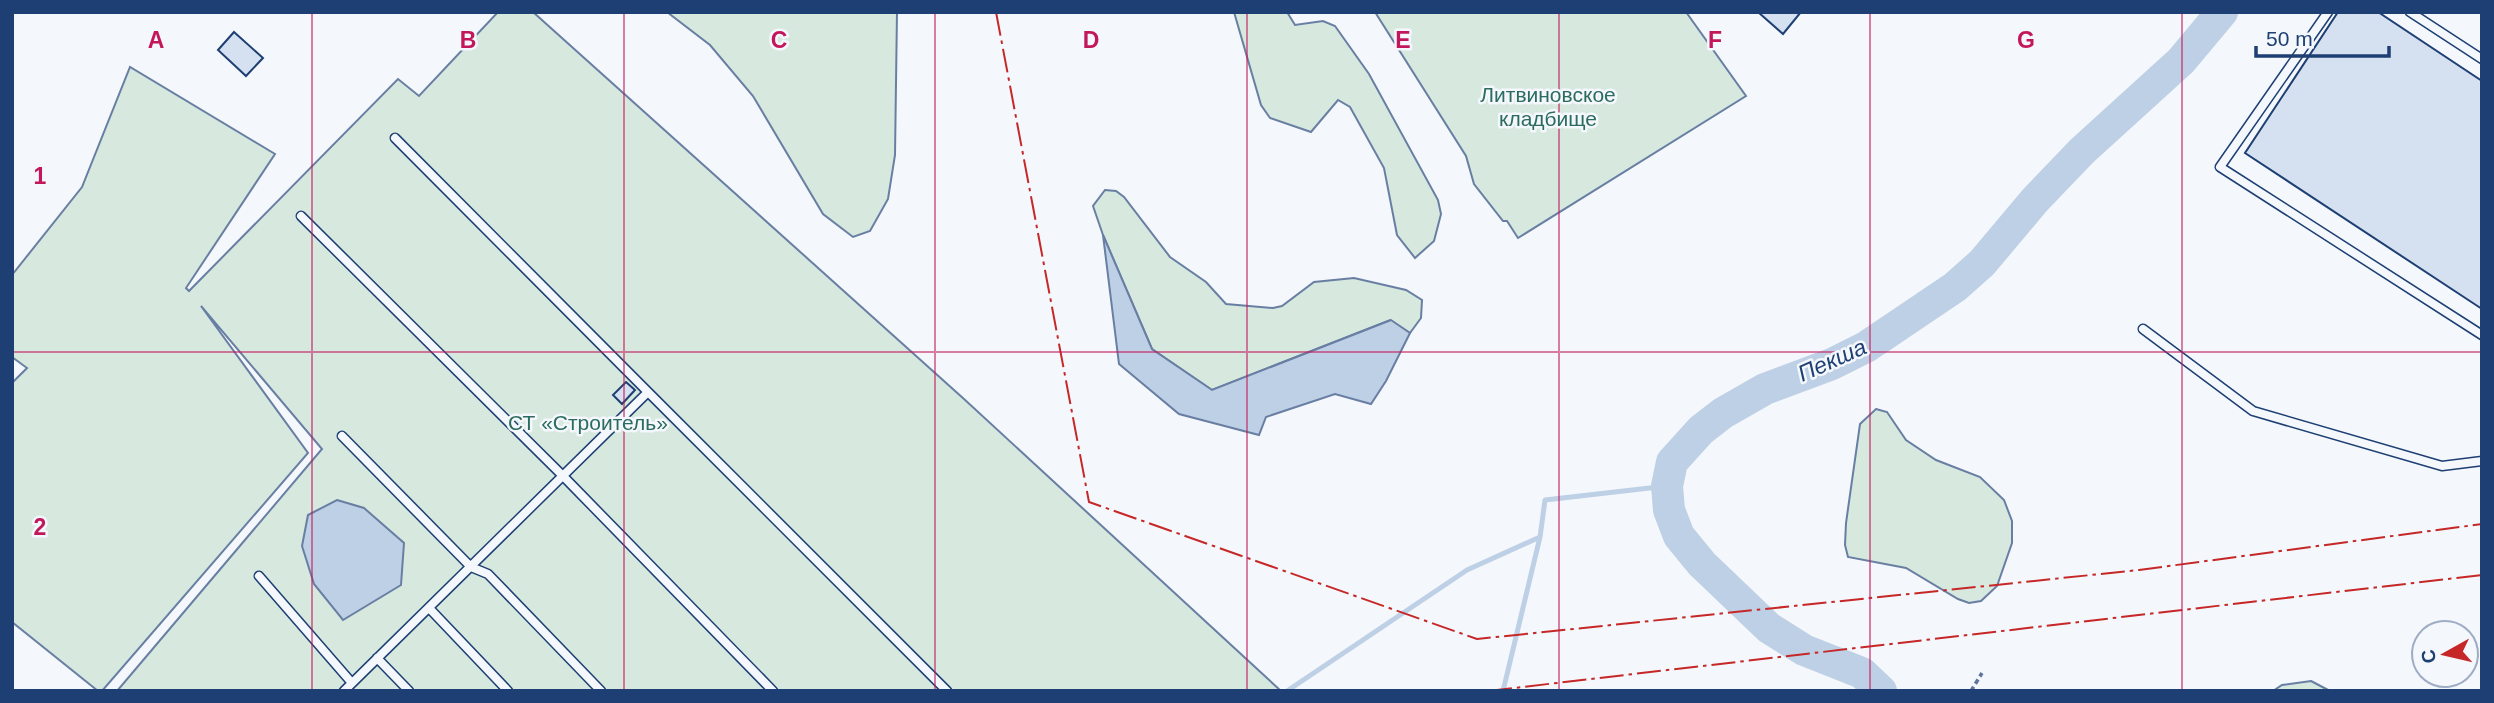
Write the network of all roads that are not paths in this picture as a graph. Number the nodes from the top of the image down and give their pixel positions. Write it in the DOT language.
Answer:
graph roads {
  1 [pos="2328,12"];
  2 [pos="2410,12"];
  3 [pos="2482,59"];
  4 [pos="395,138"];
  5 [pos="301,216"];
  6 [pos="2143,329"];
  7 [pos="2482,335"];
  8 [pos="648,392"];
  9 [pos="342,436"];
  10 [pos="2482,461"];
  11 [pos="563,476"];
  12 [pos="471,567"];
  13 [pos="259,576"];
  14 [pos="429,608"];
  15 [pos="377,658"];
  16 [pos="352,683"];
  17 [pos="344,691"];
  18 [pos="409,691"];
  19 [pos="508,691"];
  20 [pos="601,691"];
  21 [pos="773,691"];
  22 [pos="947,691"];
  1 -- 7 [label="lane"];
  2 -- 3 [label="lane"];
  4 -- 8 [label="lane"];
  5 -- 11 [label="lane"];
  6 -- 10 [label="lane"];
  8 -- 11 [label="lane"];
  8 -- 22 [label="lane"];
  9 -- 12 [label="lane"];
  11 -- 12 [label="lane"];
  11 -- 21 [label="lane"];
  12 -- 14 [label="lane"];
  12 -- 20 [label="lane"];
  13 -- 16 [label="lane"];
  14 -- 15 [label="lane"];
  14 -- 19 [label="lane"];
  15 -- 16 [label="lane"];
  15 -- 18 [label="lane"];
  16 -- 17 [label="lane"];
}
